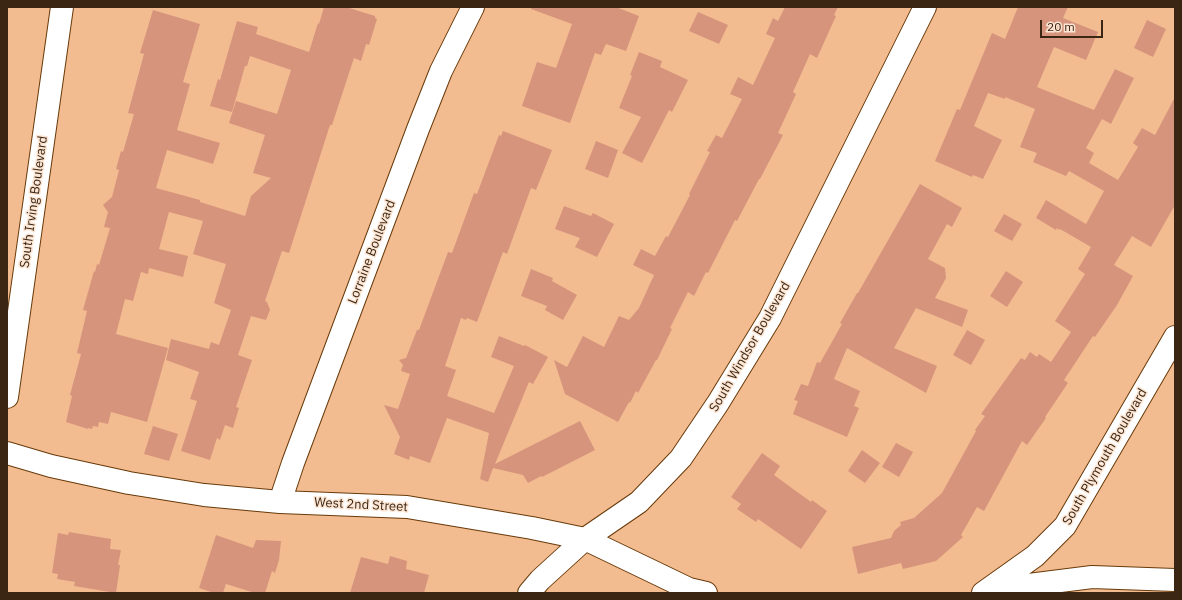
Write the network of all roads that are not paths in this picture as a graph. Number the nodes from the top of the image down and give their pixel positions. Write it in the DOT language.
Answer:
graph roads {
  1 [pos="62,7"];
  2 [pos="473,7"];
  3 [pos="925,7"];
  4 [pos="1175,337"];
  5 [pos="7,397"];
  6 [pos="7,454"];
  7 [pos="280,502"];
  8 [pos="584,539"];
  9 [pos="1175,580"];
  10 [pos="979,592"];
  11 [pos="530,593"];
  12 [pos="706,593"];
  1 -- 5 [label="street, South Irving Boulevard"];
  2 -- 7 [label="street, Lorraine Boulevard"];
  3 -- 8 [label="street, South Windsor Boulevard"];
  4 -- 10 [label="street, South Plymouth Boulevard"];
  6 -- 7 [label="street, West 2nd Street"];
  7 -- 8 [label="street, West 2nd Street"];
  8 -- 11 [label="street, South Windsor Boulevard"];
  8 -- 12 [label="street, West 2nd Street"];
  9 -- 10 [label="street"];
}
